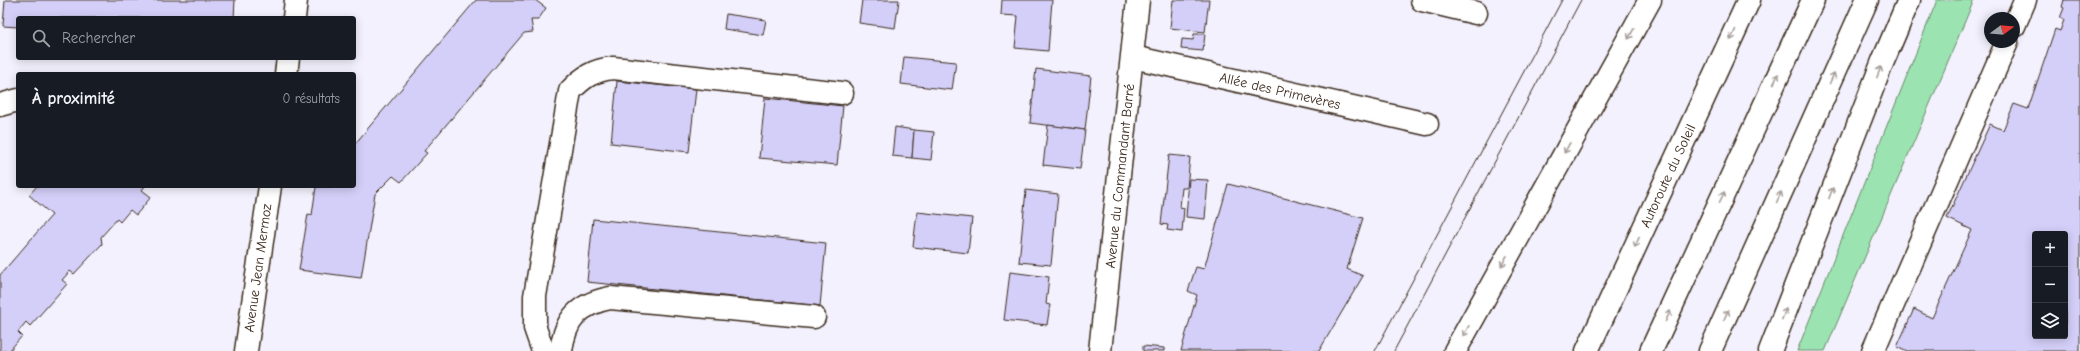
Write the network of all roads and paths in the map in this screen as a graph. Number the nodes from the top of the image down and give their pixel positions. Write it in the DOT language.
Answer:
graph roads {
  1 [pos="296,0"];
  2 [pos="1138,0"];
  3 [pos="1422,0"];
  4 [pos="1650,0"];
  5 [pos="1749,0"];
  6 [pos="1813,0"];
  7 [pos="1868,0"];
  8 [pos="1909,0"];
  9 [pos="2025,0"];
  10 [pos="2020,12"];
  11 [pos="1476,13"];
  12 [pos="294,16"];
  13 [pos="2004,48"];
  14 [pos="1133,57"];
  15 [pos="288,60"];
  16 [pos="286,72"];
  17 [pos="842,93"];
  18 [pos="16,101"];
  19 [pos="0,105"];
  20 [pos="1427,124"];
  21 [pos="270,188"];
  22 [pos="814,318"];
  23 [pos="246,351"];
  24 [pos="543,351"];
  25 [pos="561,351"];
  26 [pos="1100,351"];
  27 [pos="1455,351"];
  28 [pos="1587,351"];
  29 [pos="1652,351"];
  30 [pos="1710,351"];
  31 [pos="1770,351"];
  32 [pos="1873,351"];
  1 -- 12 [label="main road"];
  2 -- 14 [label="main road, Avenue du Commandant Barré"];
  3 -- 11 [label="main road"];
  4 -- 27 [label="main road, one-way"];
  5 -- 28 [label="main road, Autoroute du Soleil, one-way"];
  29 -- 6 [label="main road, one-way"];
  30 -- 7 [label="main road, one-way"];
  31 -- 8 [label="main road, one-way"];
  9 -- 10 [label="main road"];
  13 -- 32 [label="main road"];
  14 -- 20 [label="main road, Allée des Primevères"];
  14 -- 26 [label="main road, Avenue du Commandant Barré"];
  15 -- 16 [label="main road"];
  17 -- 24 [label="main road"];
  18 -- 19 [label="main road"];
  21 -- 23 [label="main road, Avenue Jean Mermoz"];
  22 -- 25 [label="main road"];
}
